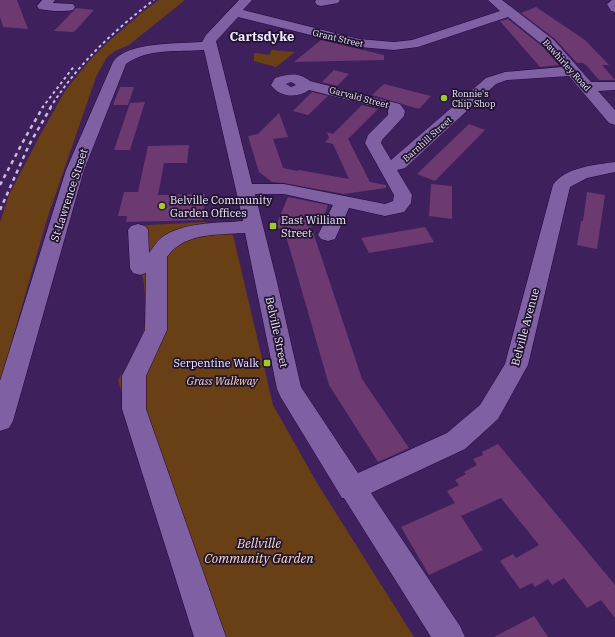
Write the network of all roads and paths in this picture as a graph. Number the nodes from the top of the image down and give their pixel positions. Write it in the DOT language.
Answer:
graph roads {
  1 [pos="49,0"];
  2 [pos="246,0"];
  3 [pos="334,0"];
  4 [pos="494,0"];
  5 [pos="321,2"];
  6 [pos="615,3"];
  7 [pos="69,7"];
  8 [pos="615,8"];
  9 [pos="235,12"];
  10 [pos="510,12"];
  11 [pos="210,46"];
  12 [pos="574,71"];
  13 [pos="305,84"];
  14 [pos="615,86"];
  15 [pos="588,87"];
  16 [pos="615,120"];
  17 [pos="387,166"];
  18 [pos="615,167"];
  19 [pos="245,189"];
  20 [pos="343,202"];
  21 [pos="254,226"];
  22 [pos="138,230"];
  23 [pos="328,235"];
  24 [pos="157,257"];
  25 [pos="0,421"];
  26 [pos="352,489"];
  27 [pos="210,637"];
  28 [pos="449,637"];
  1 -- 7 [label="street"];
  2 -- 9 [label="street"];
  3 -- 5 [label="street"];
  4 -- 10 [label="street, Bawhirley Road"];
  6 -- 8 [label="street"];
  9 -- 10 [label="street, Grant Street"];
  9 -- 11 [label="street"];
  10 -- 12 [label="street, Bawhirley Road"];
  11 -- 19 [label="street, Belville Street"];
  11 -- 25 [label="street, St Lawrence Street"];
  12 -- 15 [label="street, Bawhirley Road"];
  12 -- 17 [label="street, Barnhill Street"];
  13 -- 17 [label="street, Garvald Street"];
  14 -- 15 [label="street"];
  15 -- 16 [label="street, Bawhirley Road"];
  17 -- 20 [label="street, Garvald Street"];
  18 -- 26 [label="street, Belville Avenue"];
  19 -- 20 [label="street"];
  19 -- 21 [label="street, Belville Street"];
  20 -- 23 [label="street"];
  21 -- 24 [label="street"];
  21 -- 26 [label="street, Belville Street"];
  22 -- 24 [label="street"];
  24 -- 27 [label="street"];
  26 -- 28 [label="street, Belville Street"];
}
